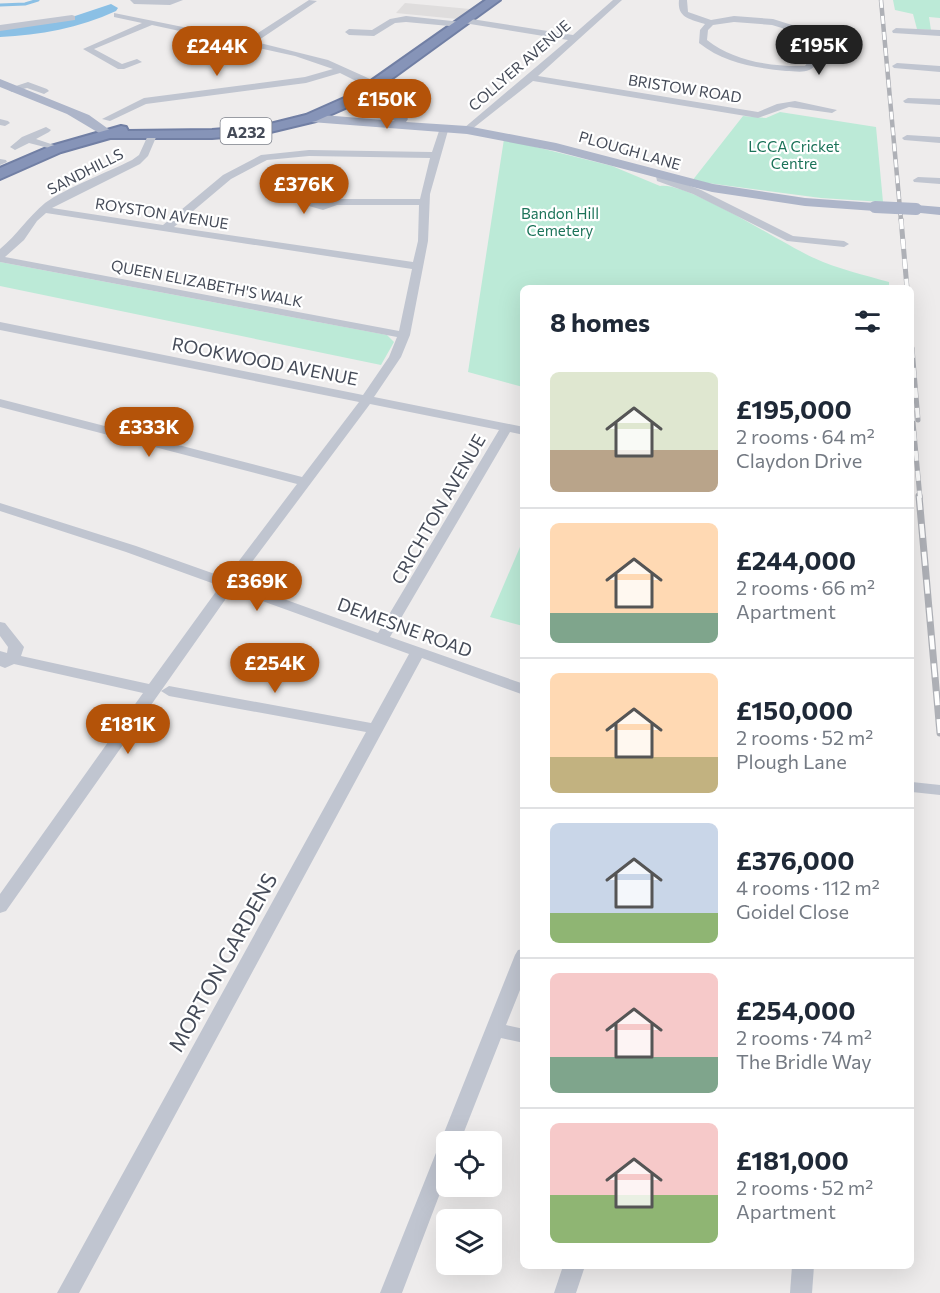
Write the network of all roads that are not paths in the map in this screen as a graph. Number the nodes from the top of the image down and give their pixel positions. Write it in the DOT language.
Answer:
graph roads {
  1 [pos="134,0"];
  2 [pos="179,0"];
  3 [pos="494,0"];
  4 [pos="618,0"];
  5 [pos="683,0"];
  6 [pos="313,1"];
  7 [pos="72,18"];
  8 [pos="710,22"];
  9 [pos="149,23"];
  10 [pos="463,23"];
  11 [pos="0,28"];
  12 [pos="896,31"];
  13 [pos="349,32"];
  14 [pos="940,33"];
  15 [pos="574,38"];
  16 [pos="247,44"];
  17 [pos="137,62"];
  18 [pos="897,66"];
  19 [pos="940,69"];
  20 [pos="340,70"];
  21 [pos="531,78"];
  22 [pos="6,86"];
  23 [pos="373,86"];
  24 [pos="44,91"];
  25 [pos="350,101"];
  26 [pos="908,101"];
  27 [pos="940,102"];
  28 [pos="372,104"];
  29 [pos="832,110"];
  30 [pos="311,118"];
  31 [pos="392,120"];
  32 [pos="106,123"];
  33 [pos="437,126"];
  34 [pos="46,130"];
  35 [pos="467,130"];
  36 [pos="179,135"];
  37 [pos="908,138"];
  38 [pos="26,139"];
  39 [pos="940,140"];
  40 [pos="149,141"];
  41 [pos="15,147"];
  42 [pos="56,149"];
  43 [pos="435,155"];
  44 [pos="1,166"];
  45 [pos="660,176"];
  46 [pos="918,180"];
  47 [pos="940,181"];
  48 [pos="333,202"];
  49 [pos="424,202"];
  50 [pos="44,210"];
  51 [pos="940,211"];
  52 [pos="166,228"];
  53 [pos="844,244"];
  54 [pos="1,258"];
  55 [pos="419,266"];
  56 [pos="0,326"];
  57 [pos="404,335"];
  58 [pos="367,399"];
  59 [pos="0,403"];
  60 [pos="507,428"];
  61 [pos="520,430"];
  62 [pos="305,482"];
  63 [pos="0,507"];
  64 [pos="229,584"];
  65 [pos="0,626"];
  66 [pos="381,640"];
  67 [pos="417,653"];
  68 [pos="4,660"];
  69 [pos="520,689"];
  70 [pos="161,691"];
  71 [pos="374,729"];
  72 [pos="914,787"];
  73 [pos="940,790"];
  74 [pos="0,907"];
  75 [pos="520,965"];
  76 [pos="493,1029"];
  77 [pos="520,1035"];
  78 [pos="454,1131"];
  79 [pos="436,1177"];
  80 [pos="573,1269"];
  81 [pos="803,1269"];
  82 [pos="68,1293"];
  83 [pos="391,1293"];
  84 [pos="565,1293"];
  85 [pos="801,1293"];
  1 -- 2 [label="street"];
  1 -- 9 [label="street"];
  3 -- 10 [label="highway, A232"];
  4 -- 15 [label="street, COLLYER AVENUE"];
  5 -- 8 [label="street"];
  6 -- 16 [label="street"];
  7 -- 11 [label="street"];
  8 -- 8 [label="street"];
  9 -- 16 [label="street"];
  9 -- 17 [label="street"];
  10 -- 13 [label="street"];
  10 -- 15 [label="street"];
  10 -- 23 [label="highway, A232"];
  12 -- 14 [label="street"];
  15 -- 21 [label="street, COLLYER AVENUE"];
  16 -- 20 [label="street"];
  18 -- 19 [label="street"];
  20 -- 23 [label="street"];
  20 -- 32 [label="street"];
  21 -- 29 [label="street, BRISTOW ROAD"];
  21 -- 35 [label="street, COLLYER AVENUE"];
  22 -- 24 [label="street"];
  22 -- 32 [label="main road"];
  23 -- 25 [label="highway, A232"];
  23 -- 28 [label="main road"];
  25 -- 28 [label="main road"];
  25 -- 30 [label="highway, A232"];
  26 -- 27 [label="street"];
  28 -- 31 [label="main road"];
  30 -- 31 [label="main road, PLOUGH LANE"];
  30 -- 36 [label="highway, A232"];
  31 -- 33 [label="main road, PLOUGH LANE"];
  32 -- 36 [label="highway, A232"];
  32 -- 40 [label="highway, A232"];
  32 -- 42 [label="highway, A232"];
  33 -- 35 [label="main road, PLOUGH LANE"];
  33 -- 43 [label="street"];
  34 -- 38 [label="street"];
  35 -- 45 [label="main road, PLOUGH LANE"];
  36 -- 40 [label="highway, A232"];
  37 -- 39 [label="street"];
  38 -- 41 [label="street"];
  38 -- 42 [label="street"];
  40 -- 50 [label="street, SANDHILLS"];
  42 -- 44 [label="highway, A232"];
  43 -- 49 [label="street"];
  43 -- 52 [label="street"];
  45 -- 51 [label="main road, PLOUGH LANE, bridge"];
  45 -- 53 [label="street"];
  46 -- 47 [label="street"];
  48 -- 49 [label="street"];
  49 -- 55 [label="street"];
  50 -- 52 [label="street, ROYSTON AVENUE"];
  50 -- 54 [label="street, SANDHILLS"];
  52 -- 55 [label="street, ROYSTON AVENUE"];
  54 -- 57 [label="street, QUEEN ELIZABETH'S WALK"];
  55 -- 57 [label="street"];
  56 -- 58 [label="street, ROOKWOOD AVENUE"];
  57 -- 58 [label="street"];
  58 -- 60 [label="street, ROOKWOOD AVENUE"];
  58 -- 62 [label="street"];
  59 -- 62 [label="street"];
  60 -- 61 [label="street, ROOKWOOD AVENUE"];
  60 -- 66 [label="street, CRICHTON AVENUE"];
  62 -- 64 [label="street"];
  63 -- 64 [label="street, DEMESNE ROAD"];
  64 -- 66 [label="street, DEMESNE ROAD"];
  64 -- 70 [label="street"];
  65 -- 68 [label="street"];
  66 -- 67 [label="street, DEMESNE ROAD"];
  67 -- 69 [label="street, DEMESNE ROAD"];
  67 -- 71 [label="street, MORTON GARDENS"];
  68 -- 70 [label="street"];
  70 -- 71 [label="street"];
  70 -- 74 [label="street"];
  71 -- 82 [label="street, MORTON GARDENS"];
  72 -- 73 [label="street"];
  75 -- 76 [label="street"];
  76 -- 77 [label="street"];
  76 -- 78 [label="street"];
  79 -- 83 [label="street"];
  80 -- 84 [label="street"];
  81 -- 85 [label="street"];
}
